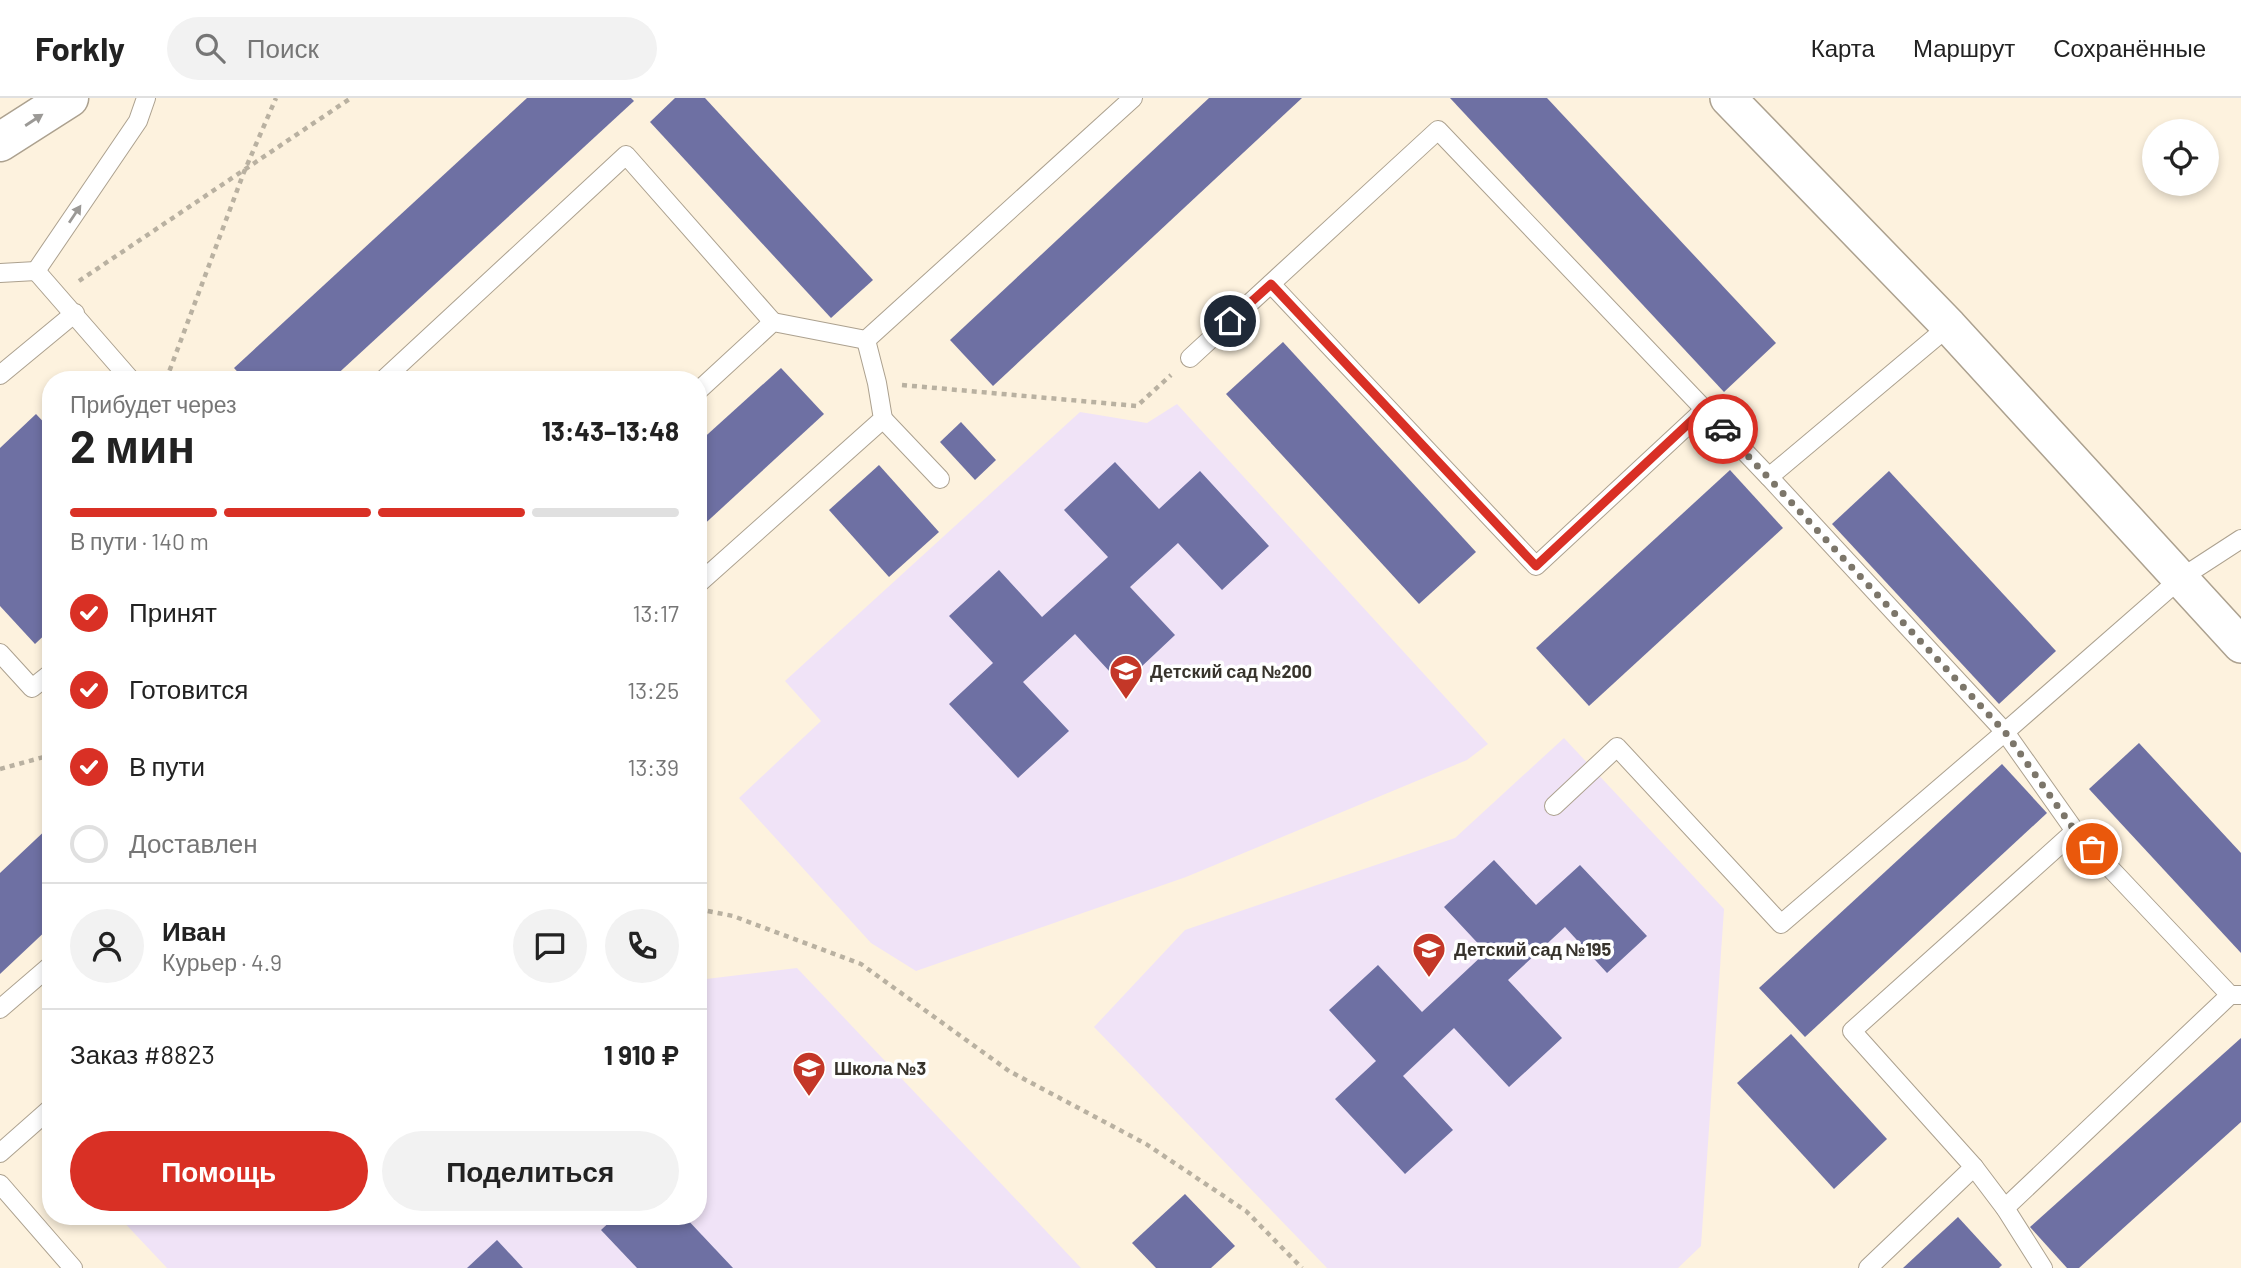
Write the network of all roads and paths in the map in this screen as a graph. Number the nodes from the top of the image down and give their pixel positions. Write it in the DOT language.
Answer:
graph roads {
  1 [pos="69,98"];
  2 [pos="146,98"];
  3 [pos="276,98"];
  4 [pos="351,98"];
  5 [pos="1133,98"];
  6 [pos="1728,98"];
  7 [pos="0,142"];
  8 [pos="244,172"];
  9 [pos="36,271"];
  10 [pos="0,273"];
  11 [pos="1271,284"];
  12 [pos="58,295"];
  13 [pos="75,313"];
  14 [pos="773,321"];
  15 [pos="1949,326"];
  16 [pos="866,340"];
  17 [pos="1190,358"];
  18 [pos="123,371"];
  19 [pos="169,371"];
  20 [pos="393,371"];
  21 [pos="0,375"];
  22 [pos="707,383"];
  23 [pos="877,383"];
  24 [pos="1704,409"];
  25 [pos="883,419"];
  26 [pos="1769,477"];
  27 [pos="940,479"];
  28 [pos="2241,539"];
  29 [pos="707,576"];
  30 [pos="2181,578"];
  31 [pos="2241,645"];
  32 [pos="0,653"];
  33 [pos="42,680"];
  34 [pos="2005,732"];
  35 [pos="42,757"];
  36 [pos="0,769"];
  37 [pos="1554,806"];
  38 [pos="2075,831"];
  39 [pos="707,911"];
  40 [pos="42,973"];
  41 [pos="2236,995"];
  42 [pos="0,1009"];
  43 [pos="42,1116"];
  44 [pos="0,1153"];
  45 [pos="1974,1167"];
  46 [pos="0,1184"];
  47 [pos="2005,1208"];
  48 [pos="73,1268"];
  49 [pos="1302,1268"];
  50 [pos="1868,1268"];
  51 [pos="2043,1268"];
  7 -- 1 [label="main road, one-way"];
  9 -- 2 [label="lane, one-way"];
  3 -- 8 [label="path"];
  4 -- 8 [label="path"];
  5 -- 16 [label="lane"];
  6 -- 15 [label="street"];
  8 -- 12 [label="path"];
  8 -- 19 [label="path"];
  9 -- 10 [label="lane"];
  9 -- 12 [label="lane"];
  11 -- 17 [label="lane"];
  11 -- 24 [label="lane"];
  11 -- 24 [label="lane"];
  12 -- 13 [label="lane"];
  13 -- 18 [label="lane"];
  13 -- 21 [label="lane"];
  14 -- 16 [label="lane"];
  14 -- 20 [label="lane"];
  14 -- 22 [label="lane"];
  15 -- 26 [label="lane"];
  15 -- 30 [label="street"];
  16 -- 23 [label="lane"];
  17 -- 23 [label="path"];
  23 -- 25 [label="lane"];
  24 -- 26 [label="lane"];
  25 -- 27 [label="lane"];
  25 -- 29 [label="lane"];
  26 -- 34 [label="lane"];
  28 -- 30 [label="lane"];
  30 -- 31 [label="street"];
  30 -- 34 [label="lane"];
  32 -- 33 [label="lane"];
  34 -- 37 [label="lane"];
  34 -- 38 [label="lane"];
  35 -- 36 [label="path"];
  38 -- 41 [label="lane"];
  38 -- 45 [label="lane"];
  39 -- 49 [label="path"];
  40 -- 42 [label="lane"];
  41 -- 47 [label="lane"];
  43 -- 44 [label="lane"];
  45 -- 47 [label="lane"];
  45 -- 50 [label="lane"];
  46 -- 48 [label="lane"];
  47 -- 51 [label="lane"];
}
